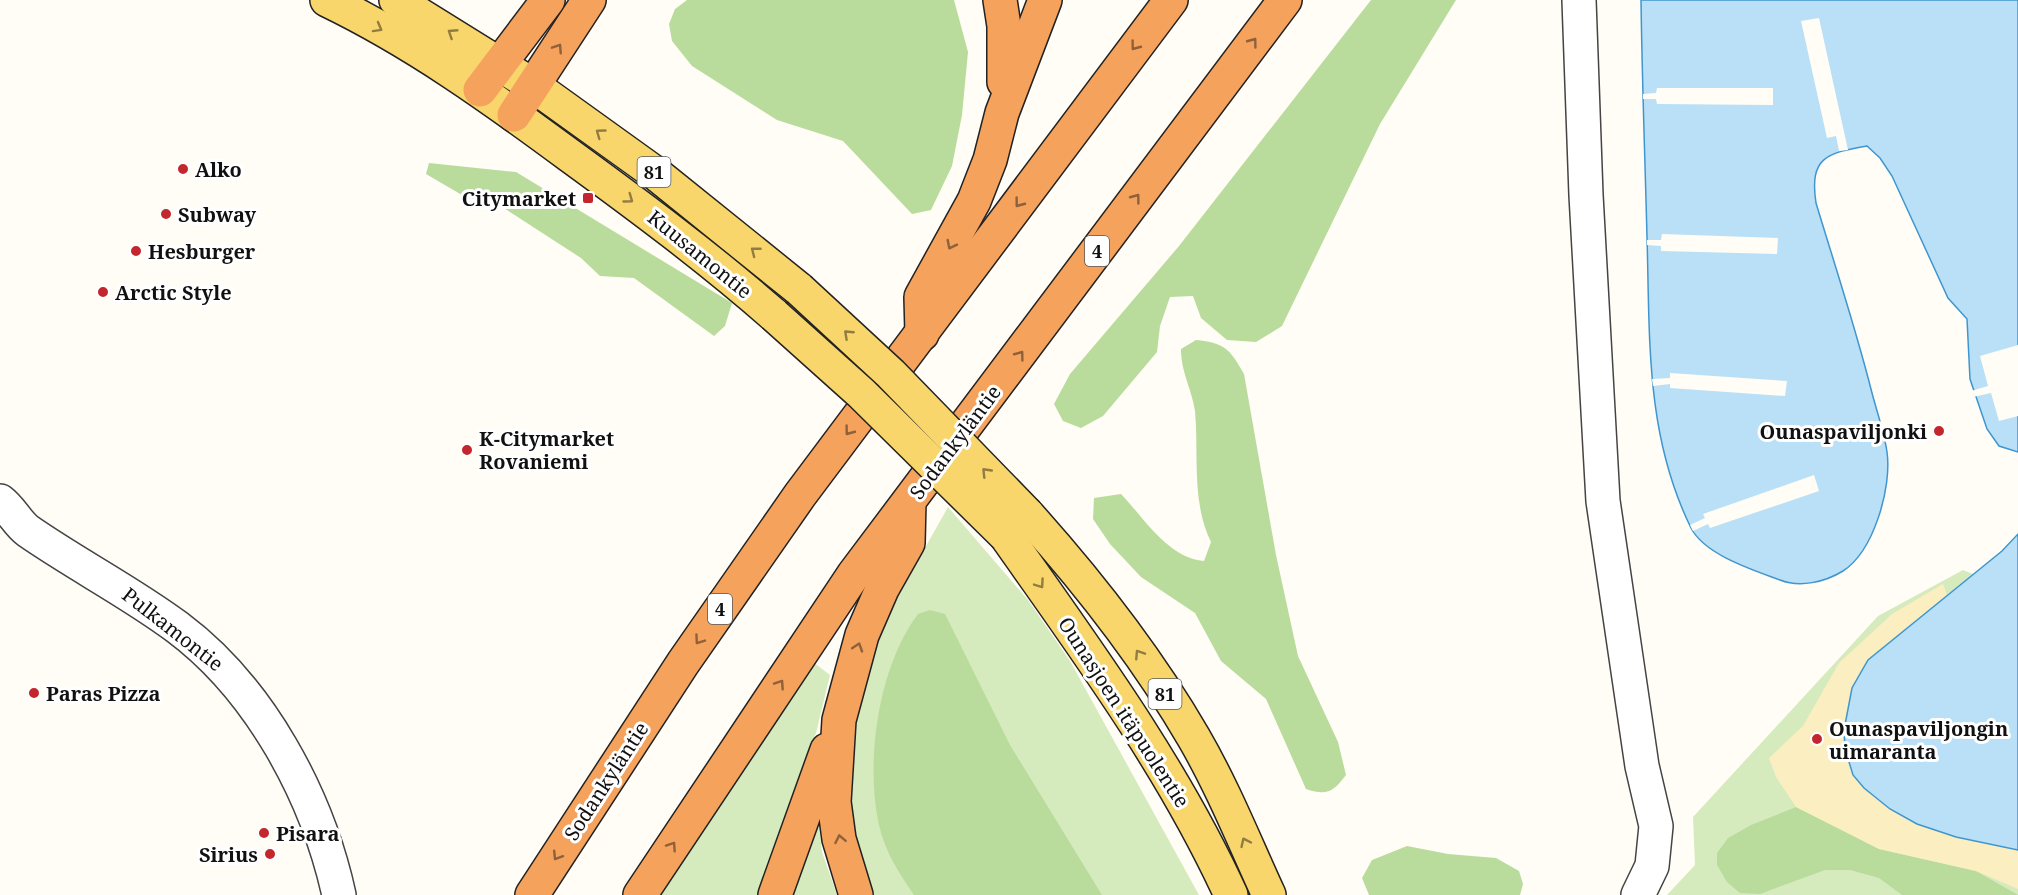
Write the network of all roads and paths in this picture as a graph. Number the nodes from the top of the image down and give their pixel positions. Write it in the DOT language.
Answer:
graph roads {
  1 [pos="327,0"];
  2 [pos="396,0"];
  3 [pos="548,0"];
  4 [pos="589,0"];
  5 [pos="1000,0"];
  6 [pos="1045,0"];
  7 [pos="1171,0"];
  8 [pos="1285,0"];
  9 [pos="1579,0"];
  10 [pos="501,65"];
  11 [pos="534,86"];
  12 [pos="480,90"];
  13 [pos="1002,113"];
  14 [pos="514,114"];
  15 [pos="922,334"];
  16 [pos="0,501"];
  17 [pos="909,502"];
  18 [pos="1017,525"];
  19 [pos="13,527"];
  20 [pos="839,720"];
  21 [pos="339,895"];
  22 [pos="532,895"];
  23 [pos="640,895"];
  24 [pos="775,895"];
  25 [pos="856,895"];
  26 [pos="1232,895"];
  27 [pos="1269,895"];
  28 [pos="1638,895"];
  1 -- 12 [label="main road, Kuusamontie / 81, one-way"];
  10 -- 2 [label="main road, Kuusamontie / 81, one-way"];
  3 -- 10 [label="highway"];
  11 -- 4 [label="highway, one-way"];
  5 -- 13 [label="highway"];
  6 -- 13 [label="highway"];
  7 -- 15 [label="highway, Sodankyläntie / 4, one-way"];
  17 -- 8 [label="highway, Sodankyläntie / 4, one-way"];
  9 -- 28 [label="street"];
  10 -- 11 [label="main road, Kuusamontie / 81"];
  10 -- 12 [label="highway"];
  11 -- 14 [label="highway"];
  18 -- 11 [label="main road, Kuusamontie / 81, one-way, bridge"];
  12 -- 14 [label="main road, Kuusamontie / 81"];
  13 -- 15 [label="highway, one-way"];
  14 -- 18 [label="main road, Kuusamontie / 81, one-way, bridge"];
  15 -- 22 [label="highway, Sodankyläntie / 4, one-way"];
  16 -- 19 [label="street, Pulkamontie"];
  20 -- 17 [label="highway, one-way"];
  23 -- 17 [label="highway, Sodankyläntie / 4, one-way"];
  18 -- 26 [label="main road, Ounasjoen itäpuolentie / 81, one-way"];
  27 -- 18 [label="main road, Ounasjoen itäpuolentie / 81, one-way"];
  19 -- 21 [label="street, Pulkamontie"];
  20 -- 24 [label="highway"];
  25 -- 20 [label="highway, one-way"];
}
